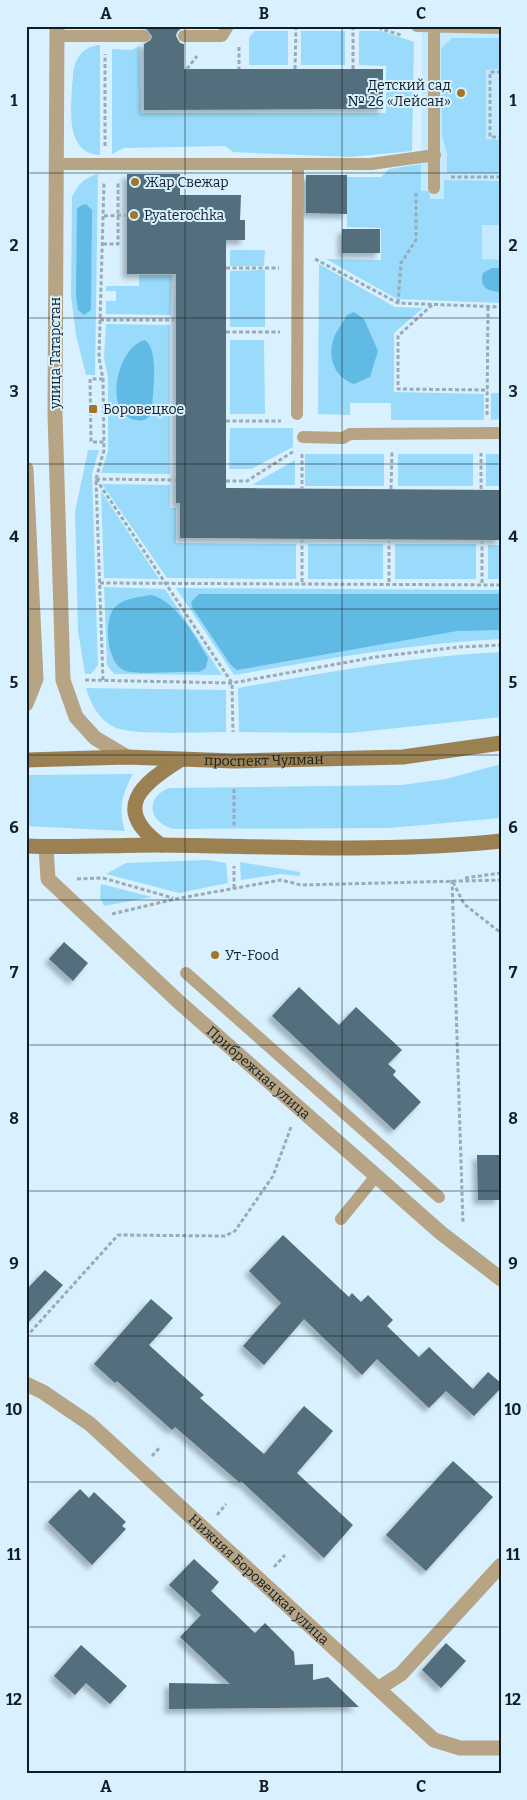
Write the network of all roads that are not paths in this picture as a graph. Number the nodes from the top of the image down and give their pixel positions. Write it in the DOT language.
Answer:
graph roads {
  1 [pos="228,26"];
  2 [pos="417,26"];
  3 [pos="434,27"];
  4 [pos="501,28"];
  5 [pos="58,31"];
  6 [pos="144,36"];
  7 [pos="184,36"];
  8 [pos="434,155"];
  9 [pos="56,164"];
  10 [pos="298,165"];
  11 [pos="434,182"];
  12 [pos="292,418"];
  13 [pos="501,433"];
  14 [pos="303,437"];
  15 [pos="26,469"];
  16 [pos="26,704"];
  17 [pos="501,743"];
  18 [pos="127,757"];
  19 [pos="26,760"];
  20 [pos="180,760"];
  21 [pos="501,841"];
  22 [pos="161,845"];
  23 [pos="26,846"];
  24 [pos="46,847"];
  25 [pos="186,973"];
  26 [pos="376,1176"];
  27 [pos="439,1197"];
  28 [pos="341,1219"];
  29 [pos="501,1280"];
  30 [pos="26,1384"];
  31 [pos="501,1565"];
  32 [pos="379,1688"];
  33 [pos="501,1748"];
  1 -- 7 [label="lane"];
  2 -- 3 [label="lane"];
  3 -- 4 [label="lane"];
  3 -- 8 [label="lane"];
  5 -- 6 [label="lane"];
  5 -- 9 [label="street, улица Татарстан"];
  8 -- 10 [label="lane"];
  8 -- 11 [label="lane"];
  9 -- 10 [label="lane"];
  9 -- 18 [label="street, улица Татарстан"];
  10 -- 12 [label="lane"];
  13 -- 14 [label="lane"];
  15 -- 16 [label="street"];
  17 -- 20 [label="main road, проспект Чулман"];
  18 -- 19 [label="main road, проспект Чулман"];
  18 -- 20 [label="main road, проспект Чулман"];
  20 -- 22 [label="main road"];
  21 -- 22 [label="main road"];
  22 -- 24 [label="main road"];
  23 -- 24 [label="main road"];
  24 -- 26 [label="street, Прибрежная улица"];
  25 -- 27 [label="lane"];
  26 -- 28 [label="lane"];
  26 -- 29 [label="street, Прибрежная улица"];
  30 -- 32 [label="street, Нижняя Боровецкая улица"];
  31 -- 32 [label="street"];
  32 -- 33 [label="street, Нижняя Боровецкая улица"];
}
